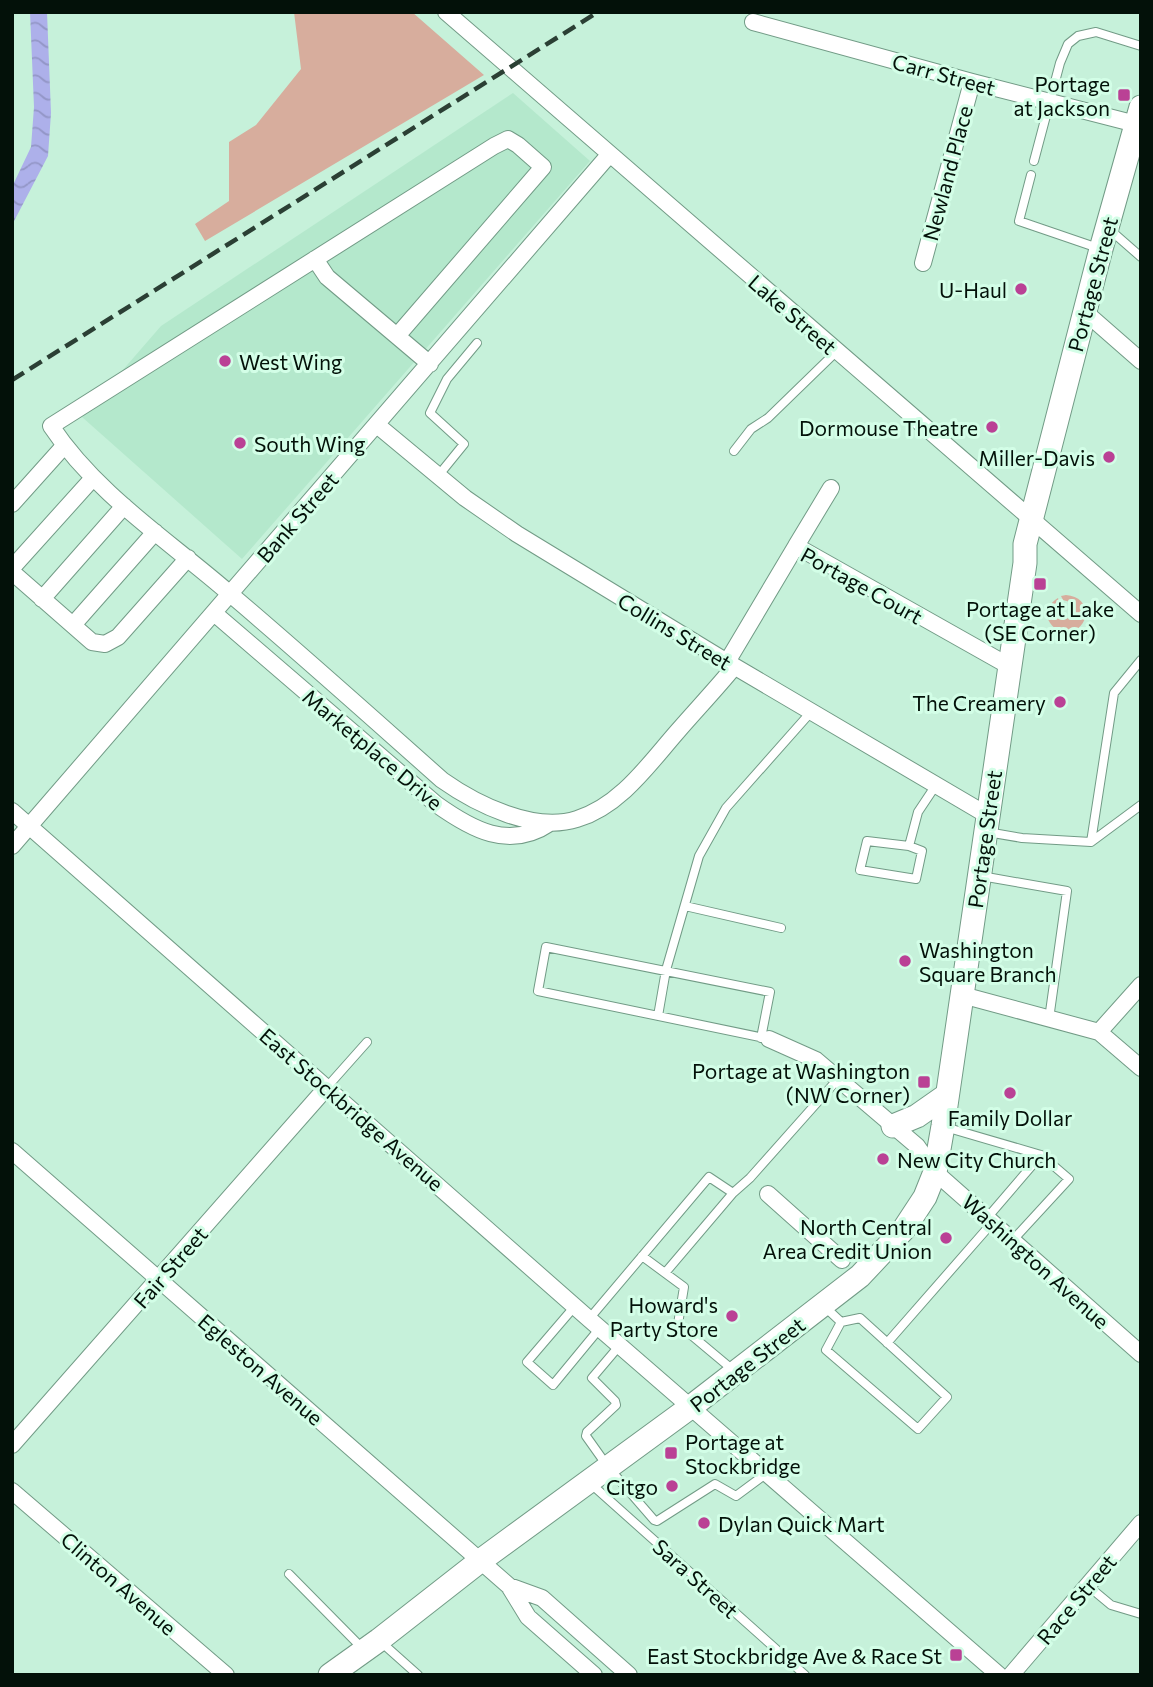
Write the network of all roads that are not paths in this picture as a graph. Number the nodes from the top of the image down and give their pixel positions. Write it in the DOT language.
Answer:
graph roads {
  1 [pos="446,12"];
  2 [pos="753,22"];
  3 [pos="1141,46"];
  4 [pos="972,82"];
  5 [pos="1049,102"];
  6 [pos="1139,115"];
  7 [pos="609,155"];
  8 [pos="1034,161"];
  9 [pos="1031,176"];
  10 [pos="1104,238"];
  11 [pos="1141,257"];
  12 [pos="315,259"];
  13 [pos="923,263"];
  14 [pos="1085,312"];
  15 [pos="397,336"];
  16 [pos="477,343"];
  17 [pos="836,351"];
  18 [pos="1141,362"];
  19 [pos="430,364"];
  20 [pos="447,379"];
  21 [pos="377,425"];
  22 [pos="64,446"];
  23 [pos="734,451"];
  24 [pos="438,476"];
  25 [pos="93,478"];
  26 [pos="831,488"];
  27 [pos="12,504"];
  28 [pos="124,506"];
  29 [pos="1031,518"];
  30 [pos="155,532"];
  31 [pos="796,546"];
  32 [pos="188,558"];
  33 [pos="12,570"];
  34 [pos="230,593"];
  35 [pos="43,599"];
  36 [pos="214,613"];
  37 [pos="1141,614"];
  38 [pos="73,625"];
  39 [pos="1141,660"];
  40 [pos="730,665"];
  41 [pos="1009,666"];
  42 [pos="811,712"];
  43 [pos="936,785"];
  44 [pos="1141,804"];
  45 [pos="12,811"];
  46 [pos="550,823"];
  47 [pos="986,823"];
  48 [pos="30,826"];
  49 [pos="1091,842"];
  50 [pos="12,846"];
  51 [pos="909,846"];
  52 [pos="978,876"];
  53 [pos="685,906"];
  54 [pos="781,928"];
  55 [pos="666,970"];
  56 [pos="1141,985"];
  57 [pos="962,995"];
  58 [pos="658,1016"];
  59 [pos="1049,1019"];
  60 [pos="1099,1032"];
  61 [pos="765,1038"];
  62 [pos="367,1042"];
  63 [pos="1141,1068"];
  64 [pos="838,1079"];
  65 [pos="327,1087"];
  66 [pos="947,1095"];
  67 [pos="893,1126"];
  68 [pos="943,1126"];
  69 [pos="12,1151"];
  70 [pos="1041,1155"];
  71 [pos="935,1172"];
  72 [pos="733,1193"];
  73 [pos="768,1194"];
  74 [pos="990,1221"];
  75 [pos="1012,1241"];
  76 [pos="642,1256"];
  77 [pos="842,1259"];
  78 [pos="665,1273"];
  79 [pos="159,1280"];
  80 [pos="823,1305"];
  81 [pos="575,1306"];
  82 [pos="841,1322"];
  83 [pos="594,1323"];
  84 [pos="887,1343"];
  85 [pos="621,1345"];
  86 [pos="1141,1354"];
  87 [pos="735,1372"];
  88 [pos="692,1406"];
  89 [pos="12,1445"];
  90 [pos="608,1467"];
  91 [pos="768,1472"];
  92 [pos="588,1481"];
  93 [pos="12,1491"];
  94 [pos="1141,1522"];
  95 [pos="480,1560"];
  96 [pos="289,1574"];
  97 [pos="1087,1585"];
  98 [pos="509,1586"];
  99 [pos="1141,1614"];
  100 [pos="372,1646"];
  101 [pos="226,1675"];
  102 [pos="330,1675"];
  103 [pos="418,1675"];
  104 [pos="594,1675"];
  105 [pos="629,1675"];
  106 [pos="805,1675"];
  107 [pos="999,1675"];
  108 [pos="1011,1675"];
  1 -- 7 [label="street, Lake Street"];
  2 -- 4 [label="street, Carr Street"];
  3 -- 5 [label="lane"];
  4 -- 5 [label="street, Carr Street"];
  4 -- 13 [label="street, Newland Place"];
  5 -- 6 [label="street, Carr Street"];
  5 -- 8 [label="lane"];
  6 -- 10 [label="main road, Portage Street"];
  7 -- 17 [label="street, Lake Street"];
  7 -- 19 [label="street, Bank Street"];
  9 -- 10 [label="lane"];
  10 -- 11 [label="lane"];
  10 -- 14 [label="main road, Portage Street"];
  12 -- 15 [label="street"];
  12 -- 15 [label="street"];
  12 -- 22 [label="street"];
  14 -- 18 [label="street"];
  14 -- 29 [label="main road, Portage Street"];
  15 -- 19 [label="street"];
  16 -- 20 [label="lane"];
  17 -- 23 [label="lane"];
  17 -- 29 [label="street, Lake Street"];
  19 -- 20 [label="lane"];
  19 -- 21 [label="street, Bank Street"];
  20 -- 24 [label="lane"];
  21 -- 24 [label="street, Collins Street"];
  21 -- 34 [label="street, Bank Street"];
  22 -- 25 [label="street, Marketplace Drive"];
  22 -- 27 [label="street"];
  24 -- 40 [label="street, Collins Street"];
  25 -- 28 [label="street, Marketplace Drive"];
  25 -- 33 [label="street"];
  26 -- 31 [label="street"];
  28 -- 30 [label="street, Marketplace Drive"];
  28 -- 35 [label="street"];
  29 -- 37 [label="street, Lake Street"];
  29 -- 41 [label="main road, Portage Street"];
  30 -- 32 [label="street, Marketplace Drive"];
  30 -- 38 [label="street"];
  31 -- 40 [label="street, Portage Court"];
  31 -- 41 [label="street, Portage Court"];
  32 -- 34 [label="street, Marketplace Drive"];
  32 -- 38 [label="street"];
  33 -- 35 [label="street"];
  34 -- 36 [label="street, Bank Street"];
  34 -- 46 [label="street, Marketplace Drive"];
  35 -- 38 [label="street"];
  36 -- 46 [label="street, Marketplace Drive"];
  36 -- 48 [label="street, Bank Street"];
  39 -- 49 [label="lane"];
  40 -- 42 [label="street, Collins Street"];
  40 -- 46 [label="street, Marketplace Drive"];
  41 -- 47 [label="main road, Portage Street"];
  42 -- 43 [label="street, Collins Street"];
  42 -- 53 [label="lane"];
  43 -- 47 [label="street, Collins Street"];
  43 -- 51 [label="lane"];
  44 -- 49 [label="lane"];
  45 -- 48 [label="street, East Stockbridge Avenue"];
  47 -- 49 [label="lane"];
  47 -- 52 [label="main road, Portage Street"];
  48 -- 50 [label="street, Bank Street"];
  48 -- 65 [label="street, East Stockbridge Avenue"];
  51 -- 51 [label="lane"];
  52 -- 57 [label="main road, Portage Street"];
  52 -- 59 [label="lane"];
  53 -- 54 [label="lane"];
  53 -- 55 [label="lane"];
  55 -- 58 [label="lane"];
  55 -- 58 [label="lane"];
  55 -- 61 [label="lane"];
  56 -- 60 [label="street"];
  57 -- 59 [label="street"];
  57 -- 66 [label="main road, Portage Street"];
  58 -- 61 [label="lane"];
  59 -- 60 [label="street"];
  60 -- 63 [label="street"];
  61 -- 64 [label="street, Washington Avenue"];
  62 -- 65 [label="lane"];
  64 -- 67 [label="street, Washington Avenue"];
  64 -- 72 [label="lane"];
  65 -- 79 [label="street, Fair Street"];
  65 -- 81 [label="street, East Stockbridge Avenue"];
  66 -- 67 [label="main road"];
  66 -- 68 [label="main road, Portage Street"];
  67 -- 71 [label="street, Washington Avenue"];
  68 -- 70 [label="lane"];
  68 -- 71 [label="main road, Portage Street"];
  69 -- 79 [label="street, Egleston Avenue"];
  70 -- 74 [label="lane"];
  70 -- 75 [label="lane"];
  71 -- 74 [label="street, Washington Avenue"];
  71 -- 80 [label="main road, Portage Street"];
  72 -- 76 [label="lane"];
  72 -- 78 [label="lane"];
  73 -- 77 [label="street"];
  74 -- 75 [label="street, Washington Avenue"];
  74 -- 84 [label="lane"];
  75 -- 86 [label="street, Washington Avenue"];
  76 -- 78 [label="lane"];
  76 -- 83 [label="lane"];
  78 -- 87 [label="lane"];
  79 -- 89 [label="street, Fair Street"];
  79 -- 95 [label="street, Egleston Avenue"];
  80 -- 82 [label="lane"];
  80 -- 87 [label="main road, Portage Street"];
  81 -- 83 [label="street, East Stockbridge Avenue"];
  81 -- 83 [label="lane"];
  82 -- 84 [label="lane"];
  82 -- 84 [label="lane"];
  83 -- 85 [label="street, East Stockbridge Avenue"];
  85 -- 88 [label="street, East Stockbridge Avenue"];
  85 -- 90 [label="lane"];
  87 -- 88 [label="main road, Portage Street"];
  88 -- 90 [label="main road, Portage Street"];
  88 -- 91 [label="street, East Stockbridge Avenue"];
  90 -- 91 [label="lane"];
  90 -- 92 [label="main road, Portage Street"];
  91 -- 107 [label="street, East Stockbridge Avenue"];
  92 -- 95 [label="main road, Portage Street"];
  92 -- 106 [label="lane, Sara Street"];
  93 -- 101 [label="street, Clinton Avenue"];
  94 -- 97 [label="street, Race Street"];
  95 -- 98 [label="street, Egleston Avenue"];
  95 -- 100 [label="main road, Portage Street"];
  96 -- 100 [label="lane"];
  97 -- 99 [label="lane"];
  97 -- 108 [label="street, Race Street"];
  98 -- 104 [label="street, Egleston Avenue"];
  98 -- 105 [label="street, Egleston Avenue"];
  100 -- 102 [label="main road, Portage Street"];
  100 -- 103 [label="lane"];
}
